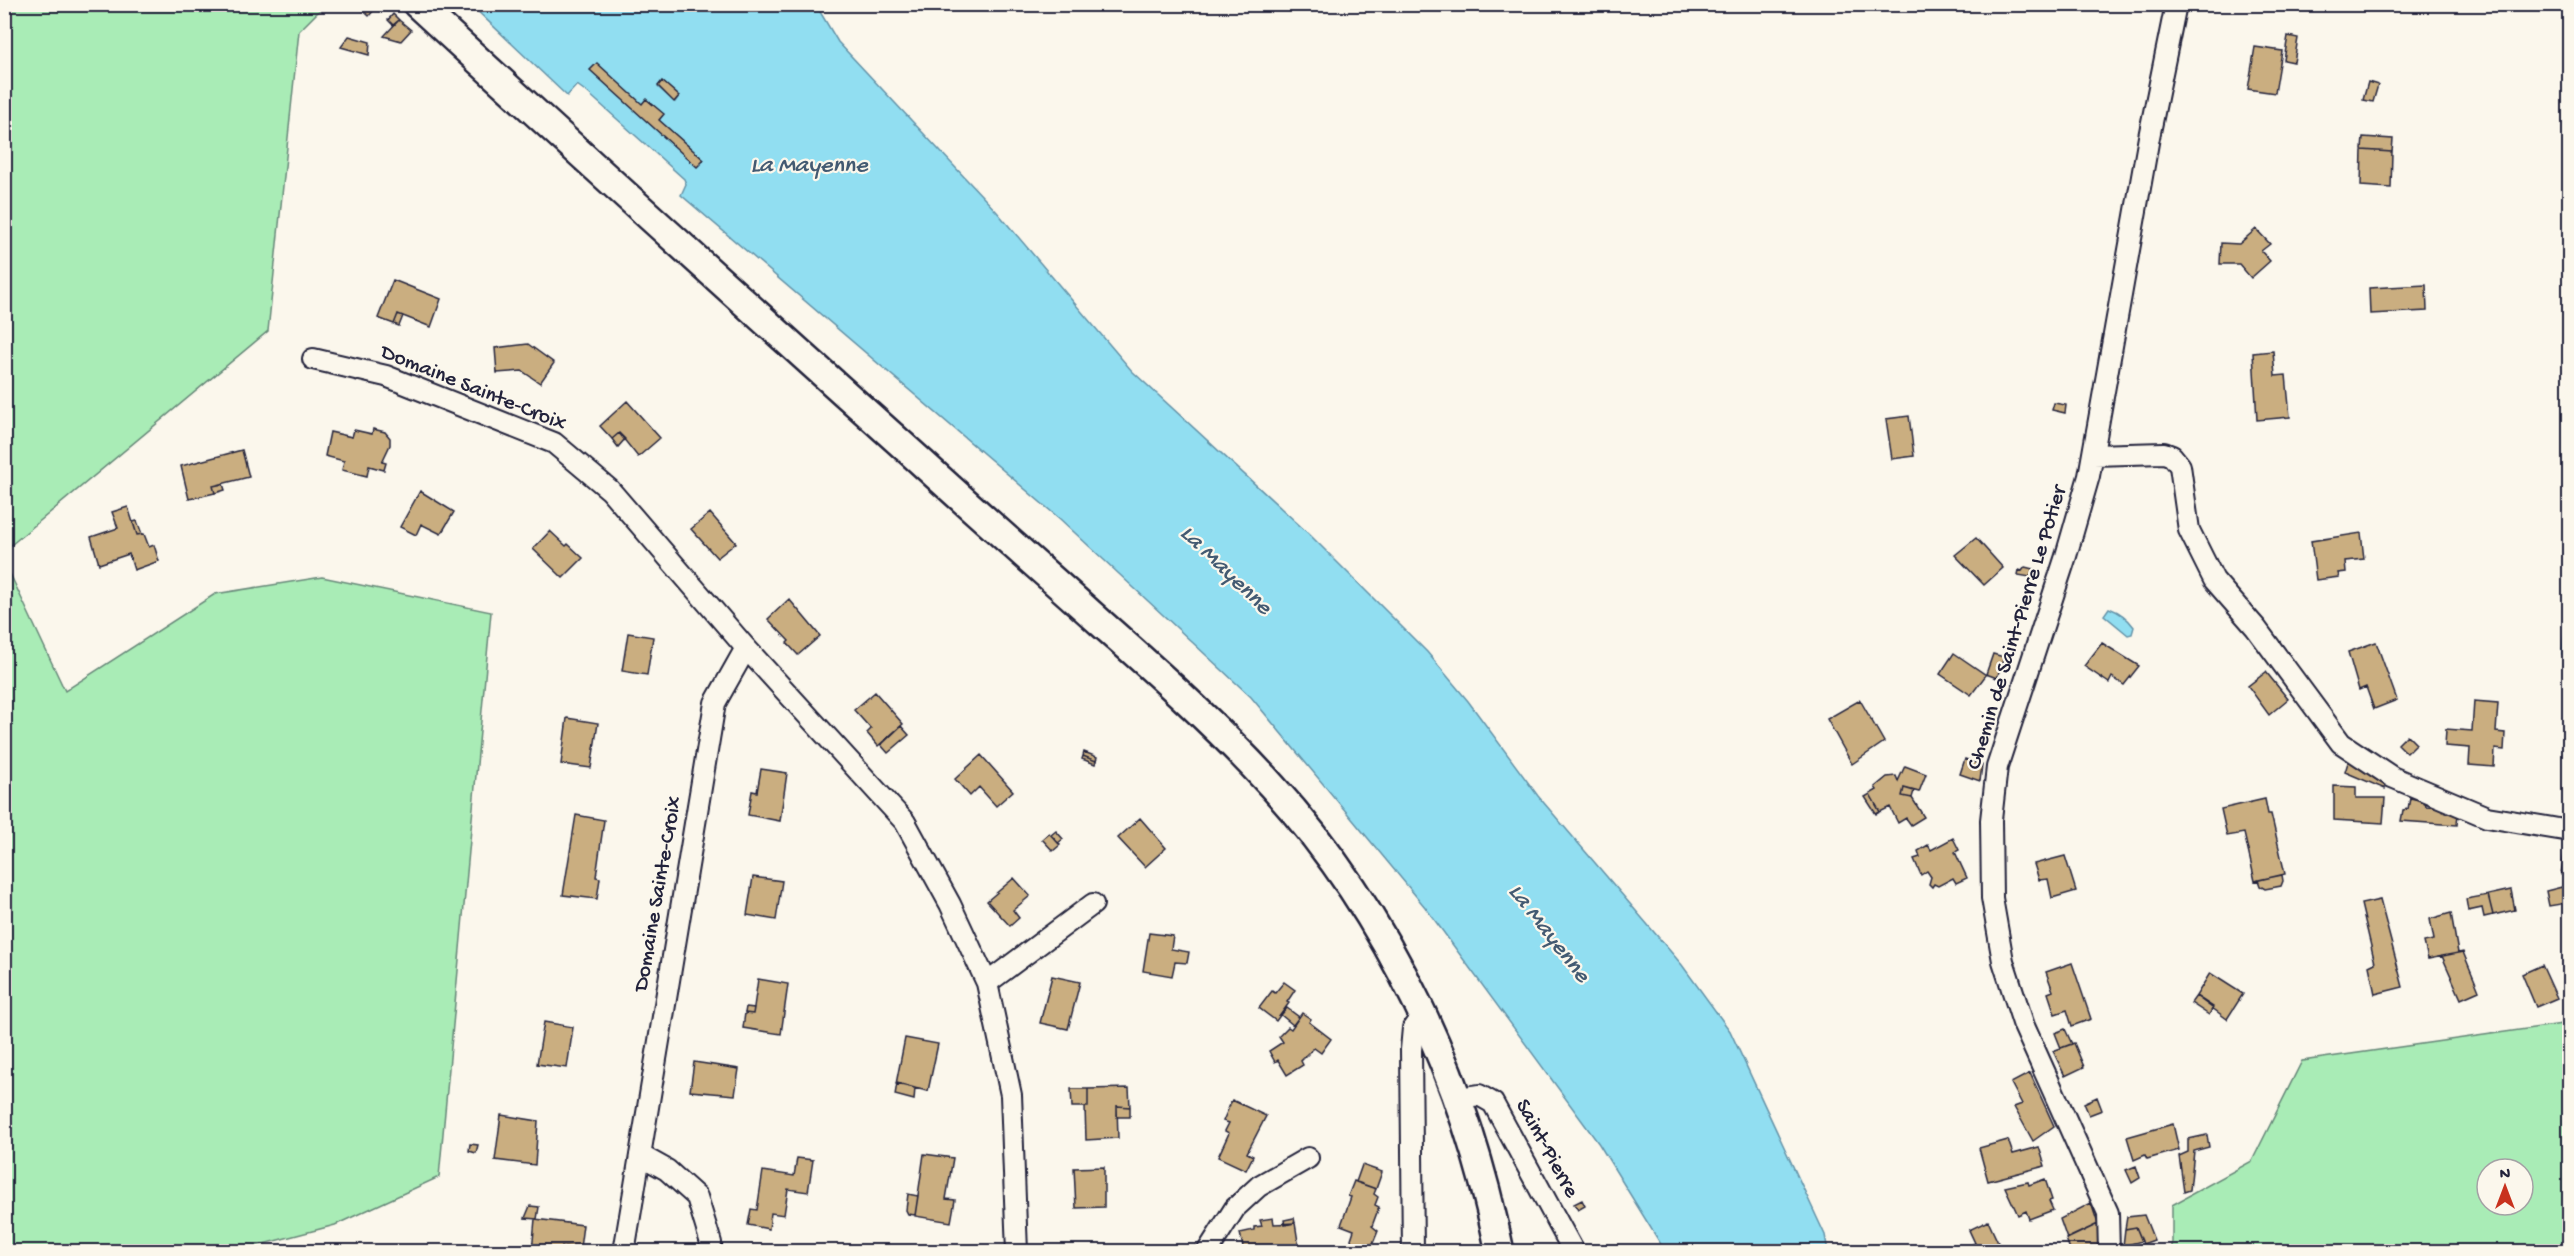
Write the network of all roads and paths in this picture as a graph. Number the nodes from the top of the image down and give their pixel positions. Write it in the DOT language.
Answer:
graph roads {
  1 [pos="417,4"];
  2 [pos="2176,4"];
  3 [pos="313,359"];
  4 [pos="2093,455"];
  5 [pos="746,648"];
  6 [pos="2570,831"];
  7 [pos="1093,904"];
  8 [pos="987,983"];
  9 [pos="1423,1014"];
  10 [pos="1459,1098"];
  11 [pos="640,1155"];
  12 [pos="1308,1158"];
  13 [pos="624,1251"];
  14 [pos="709,1251"];
  15 [pos="1017,1251"];
  16 [pos="1207,1251"];
  17 [pos="1413,1251"];
  18 [pos="1500,1251"];
  19 [pos="1574,1251"];
  20 [pos="2109,1251"];
  1 -- 9 [label="main road"];
  2 -- 4 [label="street, Chemin de Saint-Pierre Le Potier"];
  3 -- 5 [label="street, Domaine Sainte-Croix"];
  4 -- 6 [label="street"];
  4 -- 20 [label="street, Chemin de Saint-Pierre Le Potier"];
  5 -- 8 [label="street, Domaine Sainte-Croix"];
  5 -- 11 [label="street, Domaine Sainte-Croix"];
  7 -- 8 [label="street"];
  8 -- 15 [label="street, Domaine Sainte-Croix"];
  9 -- 10 [label="main road"];
  9 -- 17 [label="street"];
  10 -- 18 [label="main road"];
  10 -- 19 [label="street, Saint-Pierre"];
  11 -- 13 [label="street, Domaine Sainte-Croix"];
  11 -- 14 [label="street"];
  12 -- 16 [label="street"];
}
